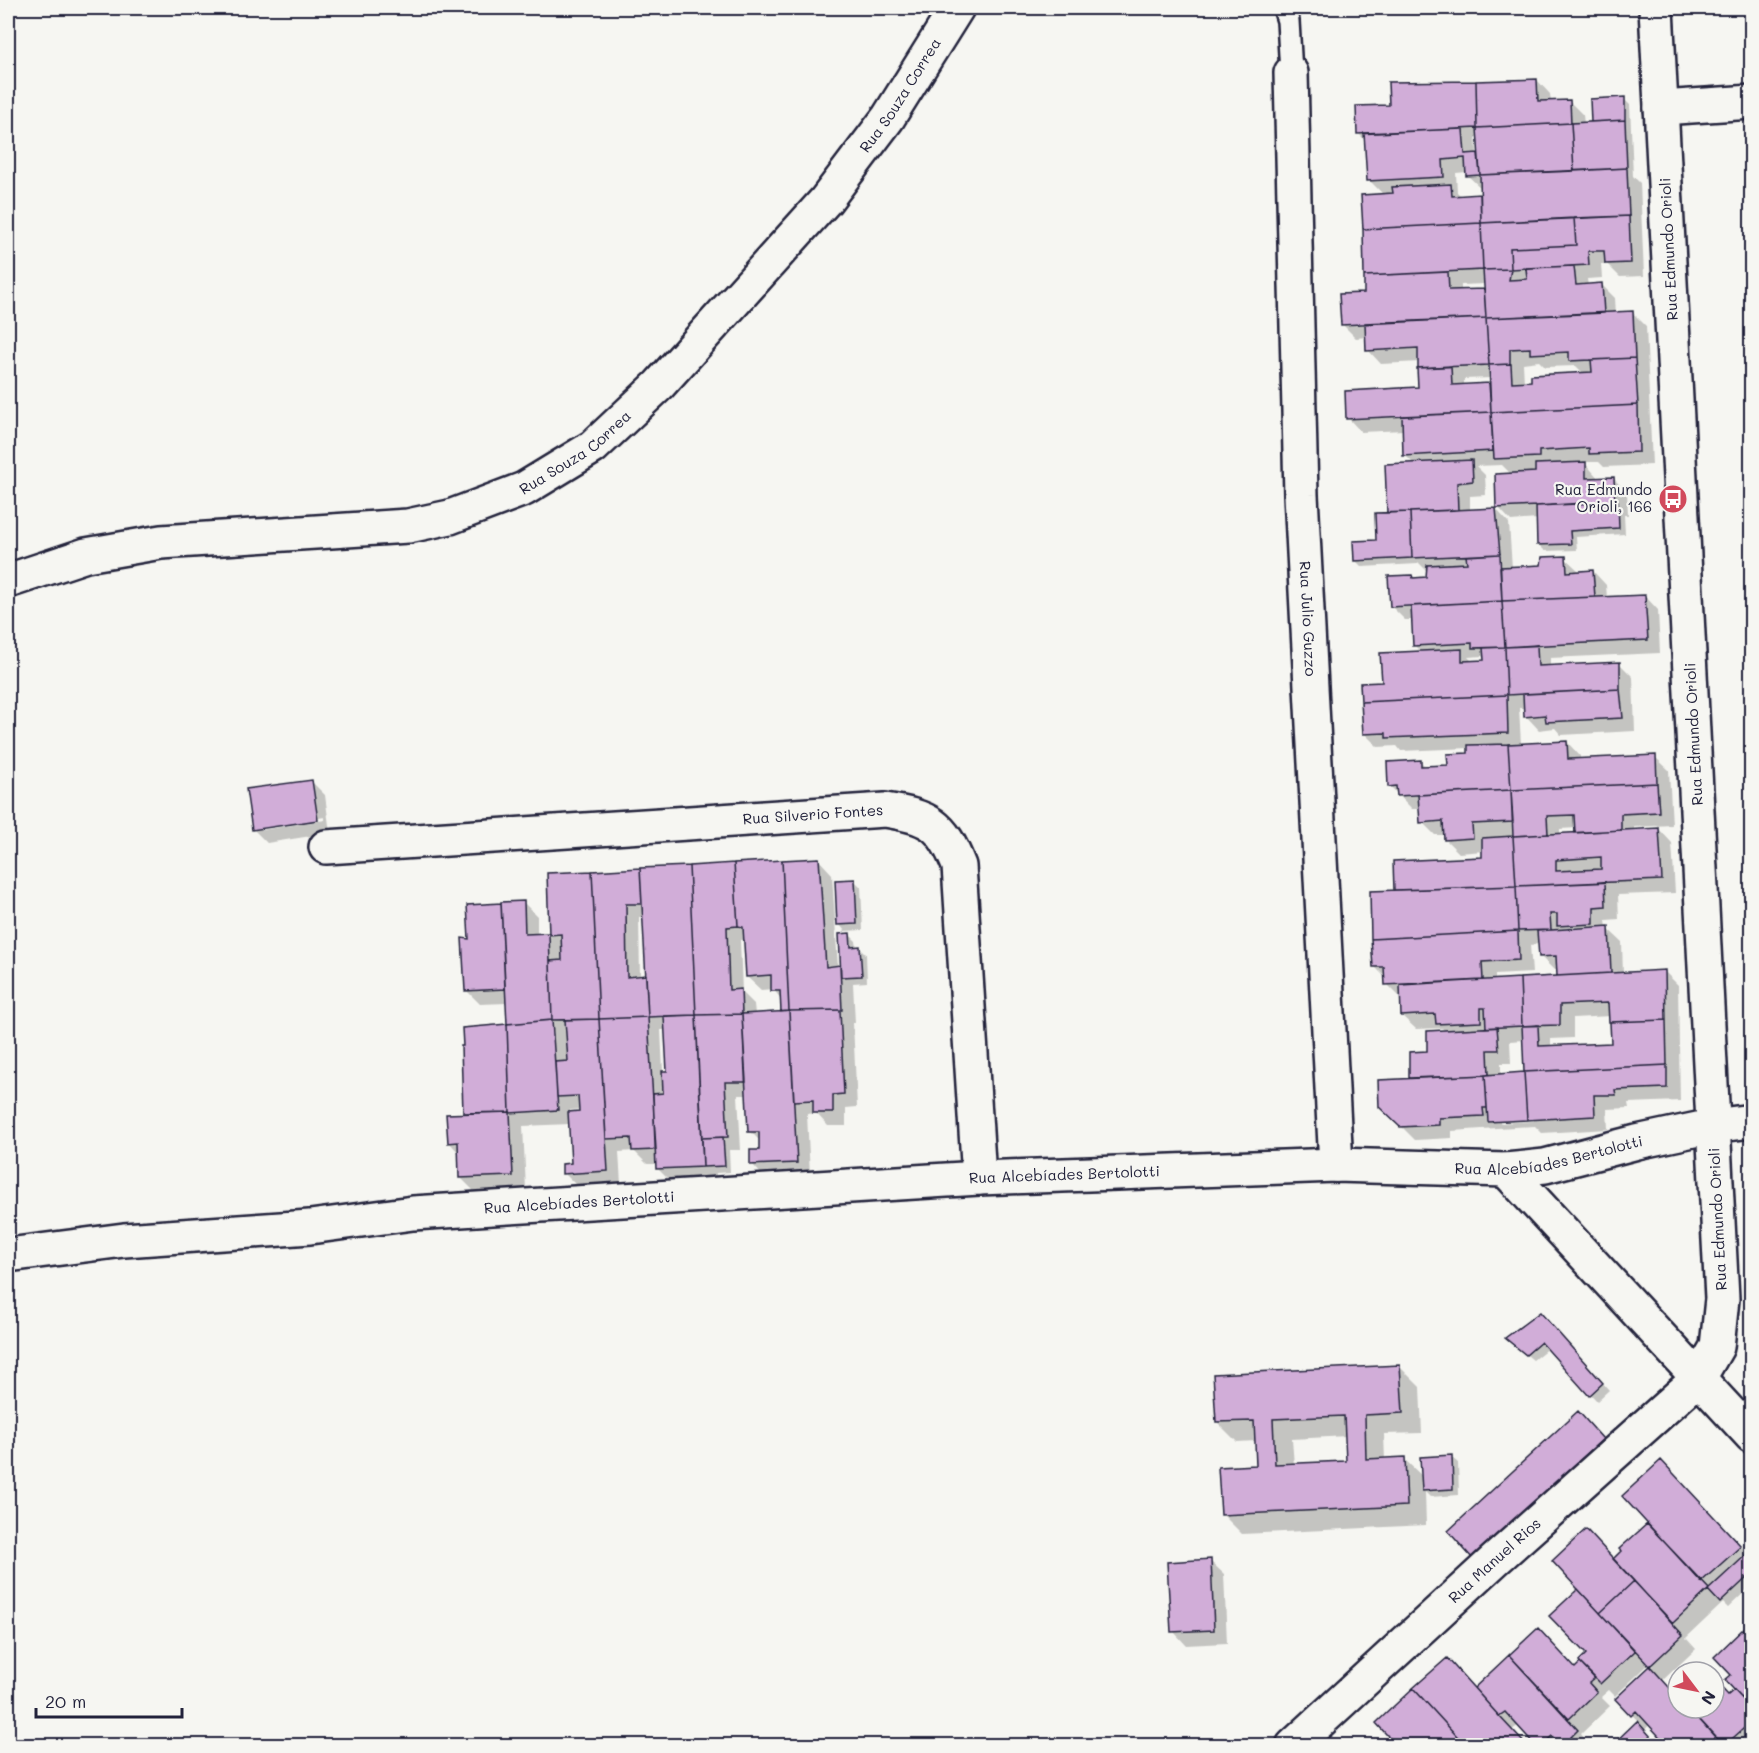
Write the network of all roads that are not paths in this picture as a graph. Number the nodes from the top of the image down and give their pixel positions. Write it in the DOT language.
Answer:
graph roads {
  1 [pos="957,8"];
  2 [pos="1284,8"];
  3 [pos="1656,8"];
  4 [pos="1291,73"];
  5 [pos="1752,102"];
  6 [pos="1661,108"];
  7 [pos="8,581"];
  8 [pos="326,847"];
  9 [pos="1752,1121"];
  10 [pos="1712,1126"];
  11 [pos="1336,1165"];
  12 [pos="1506,1170"];
  13 [pos="979,1178"];
  14 [pos="8,1255"];
  15 [pos="1700,1378"];
  16 [pos="1752,1436"];
  17 [pos="1293,1746"];
  1 -- 7 [label="street, Rua Souza Correa"];
  2 -- 4 [label="lane"];
  3 -- 6 [label="street, Rua Edmundo Orioli"];
  4 -- 11 [label="street, Rua Julio Guzzo"];
  5 -- 6 [label="street"];
  6 -- 10 [label="street, Rua Edmundo Orioli"];
  8 -- 13 [label="street, Rua Silverio Fontes"];
  9 -- 10 [label="street, Rua Alcebíades Bertolotti"];
  10 -- 12 [label="street, Rua Alcebíades Bertolotti"];
  10 -- 15 [label="street, Rua Edmundo Orioli"];
  11 -- 12 [label="street, Rua Alcebíades Bertolotti"];
  11 -- 13 [label="street, Rua Alcebíades Bertolotti"];
  12 -- 15 [label="street"];
  13 -- 14 [label="street, Rua Alcebíades Bertolotti"];
  15 -- 16 [label="street"];
  15 -- 17 [label="street, Rua Manuel Rios"];
}
